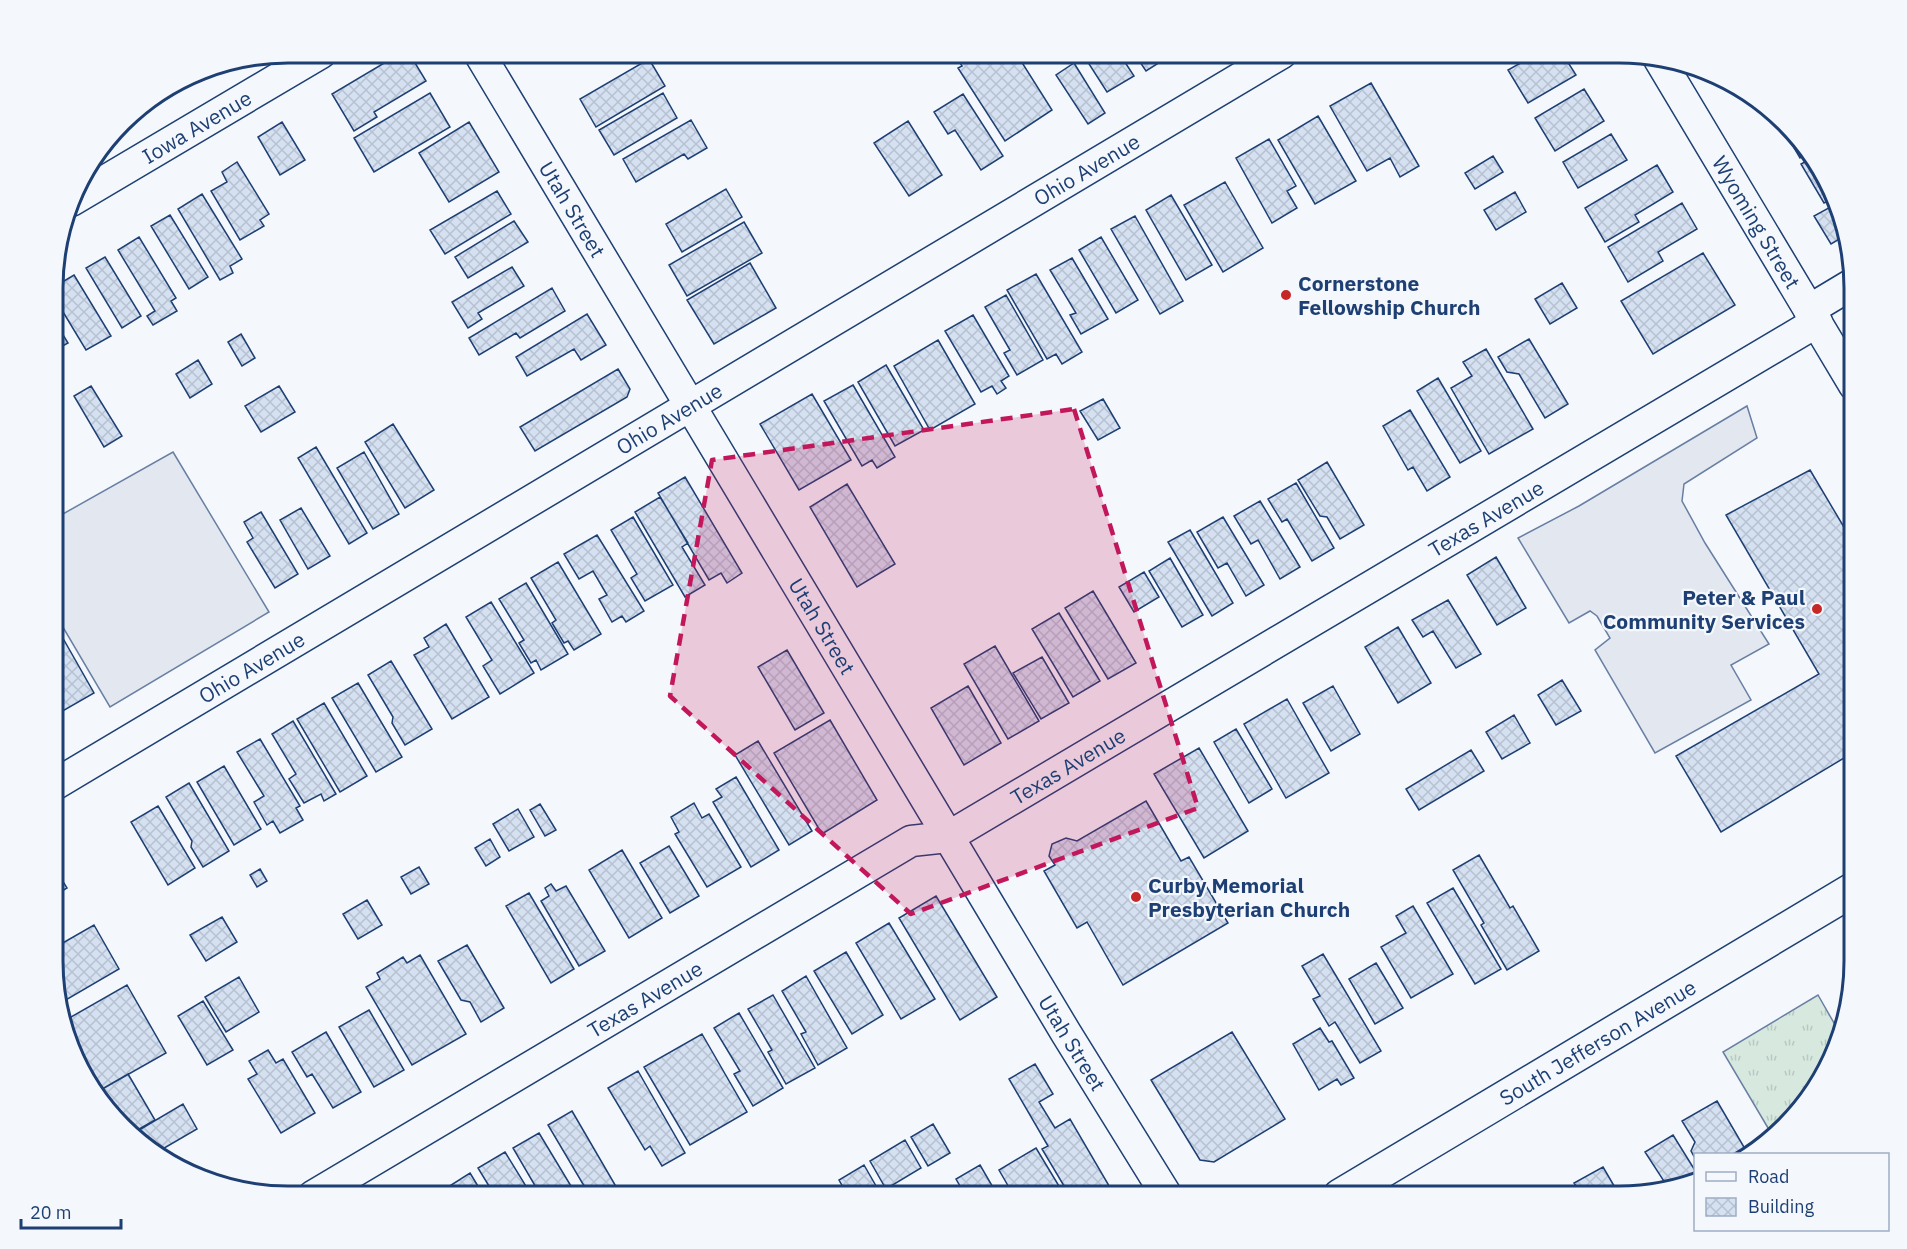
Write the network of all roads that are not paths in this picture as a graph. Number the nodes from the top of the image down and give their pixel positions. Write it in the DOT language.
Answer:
graph roads {
  1 [pos="303,63"];
  2 [pos="486,63"];
  3 [pos="1264,63"];
  4 [pos="1664,67"];
  5 [pos="84,193"];
  6 [pos="1844,291"];
  7 [pos="1813,316"];
  8 [pos="1844,368"];
  9 [pos="691,406"];
  10 [pos="63,780"];
  11 [pos="948,837"];
  12 [pos="1844,895"];
  13 [pos="331,1186"];
  14 [pos="1161,1186"];
  15 [pos="1357,1186"];
  1 -- 5 [label="street, Iowa Avenue"];
  2 -- 9 [label="street, Utah Street"];
  3 -- 9 [label="street, Ohio Avenue"];
  4 -- 7 [label="street, Wyoming Street"];
  6 -- 7 [label="street, Texas Avenue"];
  7 -- 8 [label="street, Wyoming Street"];
  7 -- 11 [label="street, Texas Avenue"];
  9 -- 10 [label="street, Ohio Avenue"];
  9 -- 11 [label="street, Utah Street"];
  11 -- 13 [label="street, Texas Avenue"];
  11 -- 14 [label="street, Utah Street"];
  12 -- 15 [label="main road, South Jefferson Avenue"];
}
